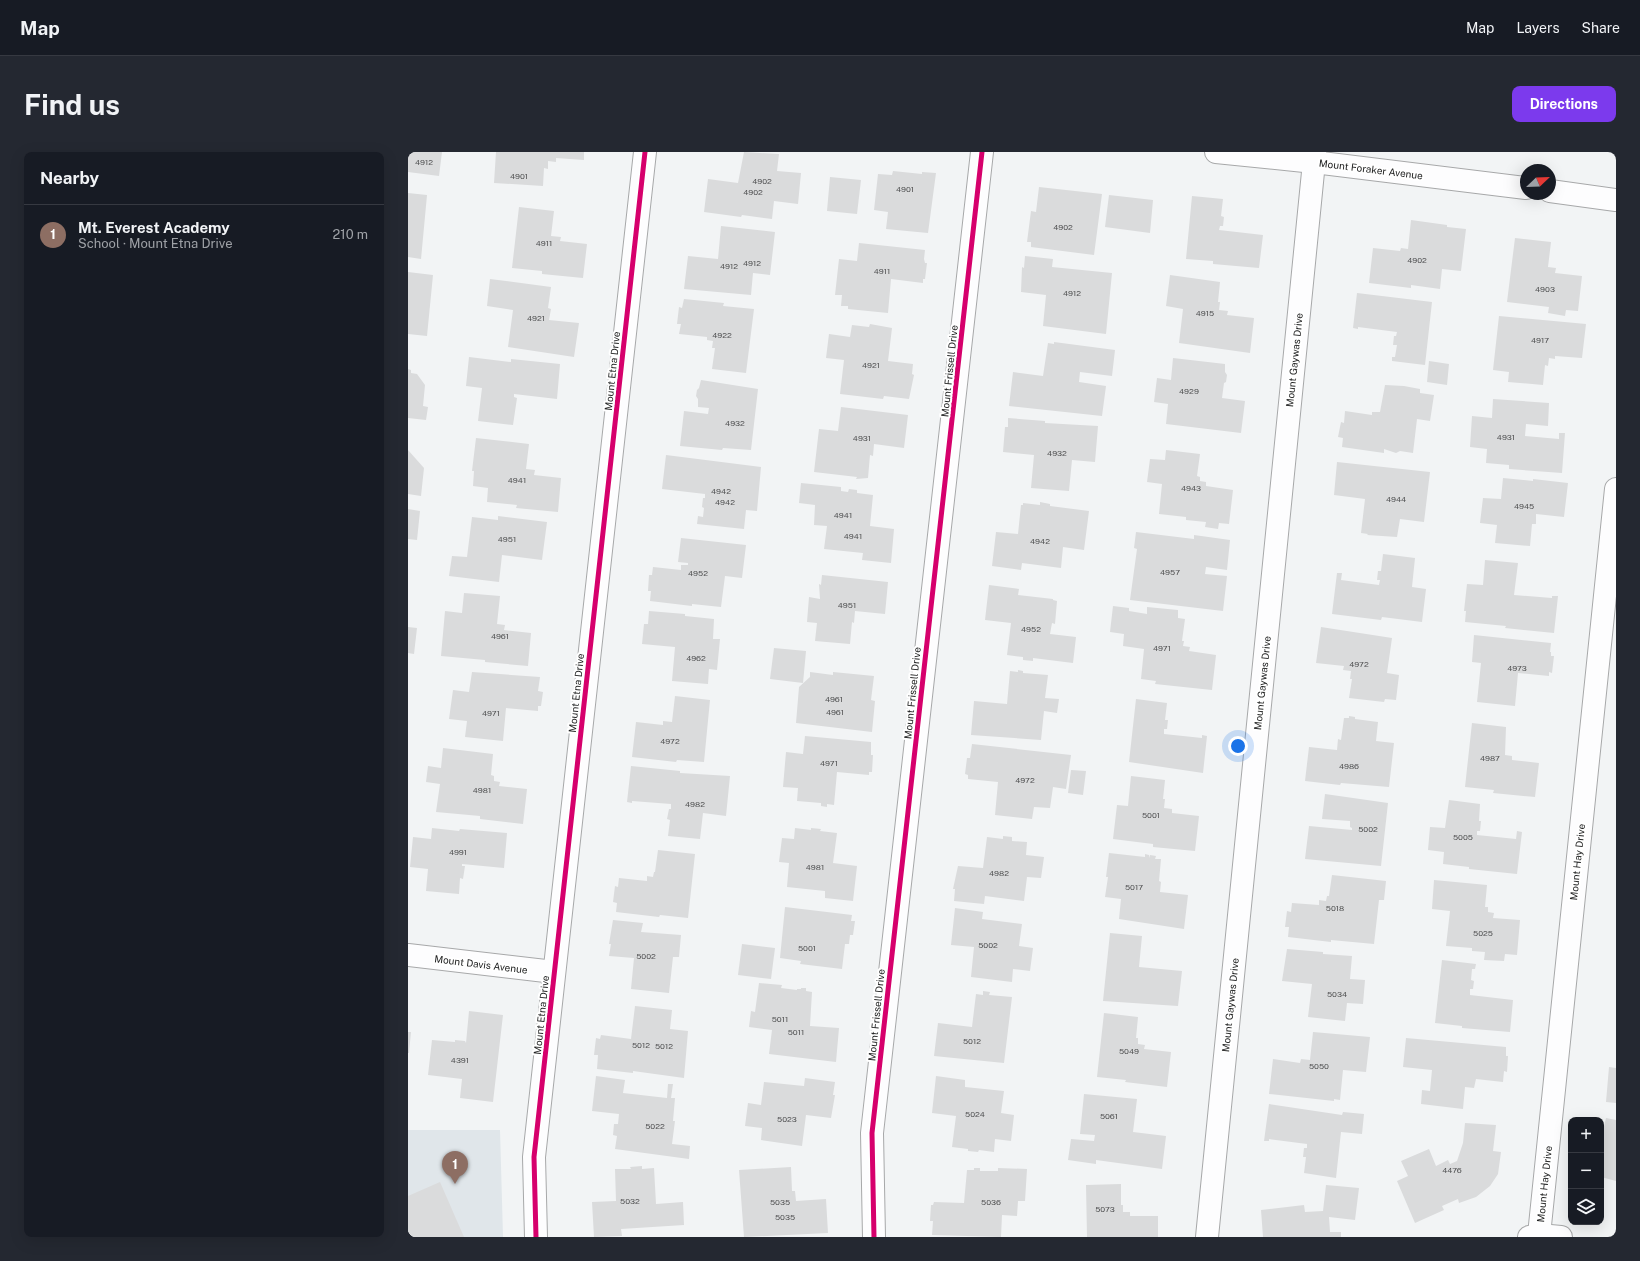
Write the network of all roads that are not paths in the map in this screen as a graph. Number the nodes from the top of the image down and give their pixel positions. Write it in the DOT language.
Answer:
graph roads {
  1 [pos="645,152"];
  2 [pos="982,152"];
  3 [pos="1216,152"];
  4 [pos="1314,157"];
  5 [pos="1520,187"];
  6 [pos="1556,192"];
  7 [pos="1616,200"];
  8 [pos="1616,489"];
  9 [pos="408,955"];
  10 [pos="554,972"];
  11 [pos="1534,1236"];
  12 [pos="536,1237"];
  13 [pos="874,1237"];
  14 [pos="1207,1237"];
  15 [pos="1561,1237"];
  1 -- 10 [label="street, Mount Etna Drive"];
  2 -- 13 [label="street, Mount Frissell Drive"];
  3 -- 4 [label="street, Mount Foraker Avenue"];
  4 -- 5 [label="street, Mount Foraker Avenue"];
  4 -- 14 [label="street, Mount Gaywas Drive"];
  6 -- 7 [label="street"];
  8 -- 11 [label="street, Mount Hay Drive"];
  9 -- 10 [label="street, Mount Davis Avenue"];
  10 -- 12 [label="street, Mount Etna Drive"];
  11 -- 15 [label="street"];
}
